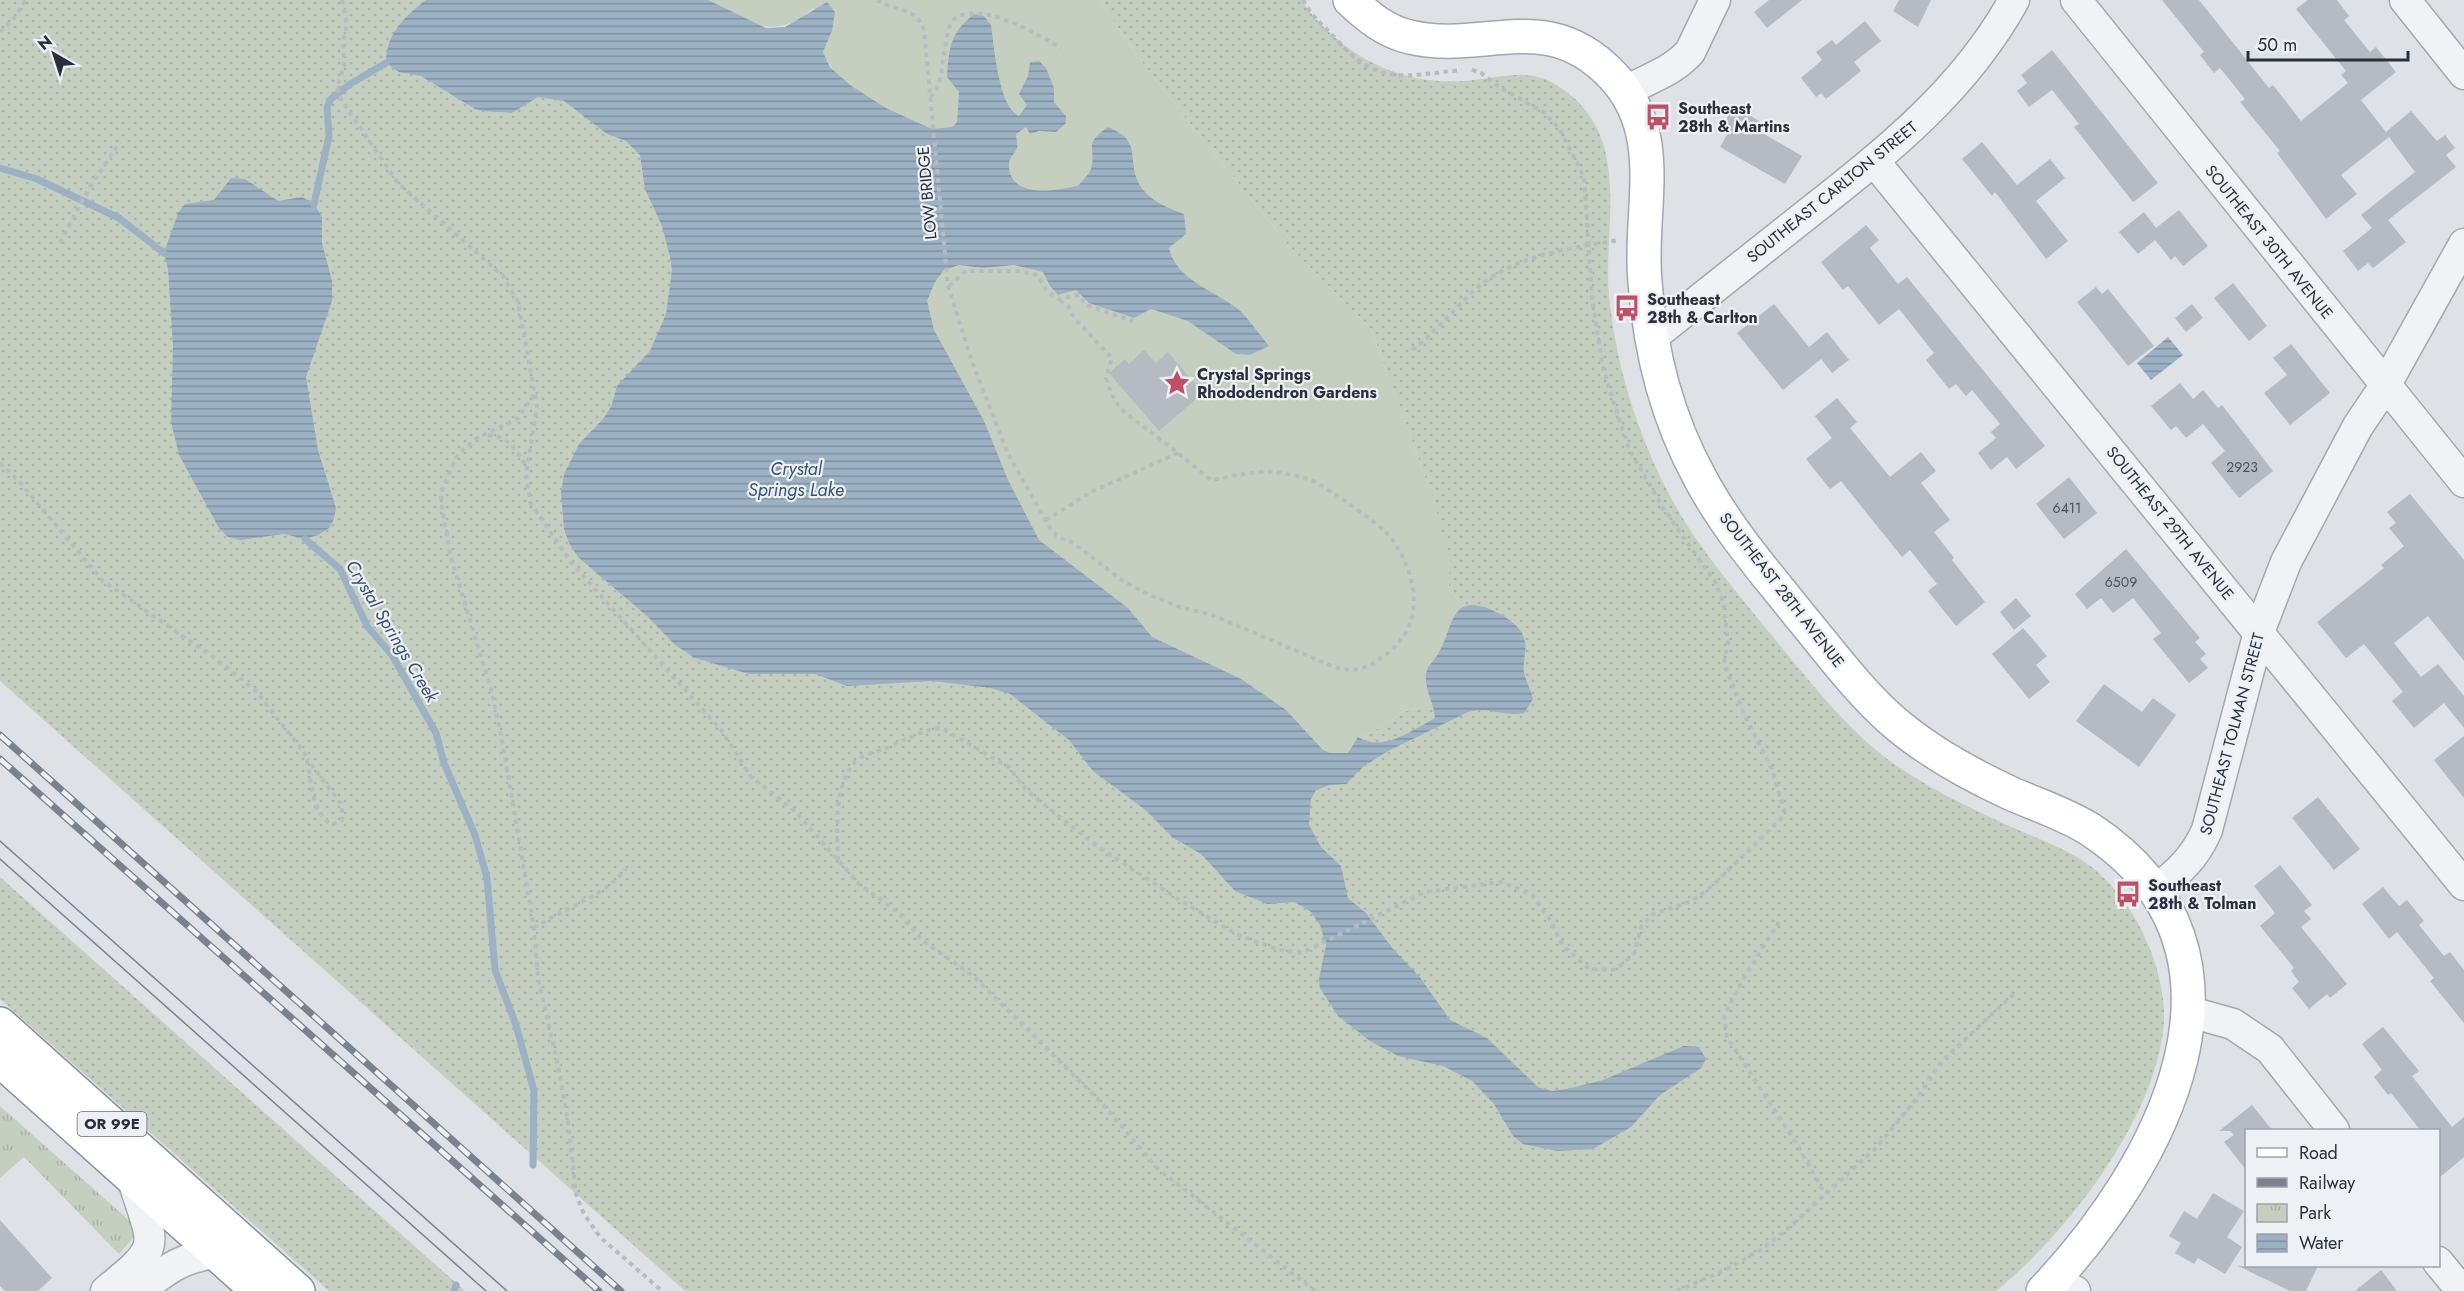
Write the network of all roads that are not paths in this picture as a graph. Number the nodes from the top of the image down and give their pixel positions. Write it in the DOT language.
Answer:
graph roads {
  1 [pos="1350,0"];
  2 [pos="1715,0"];
  3 [pos="2014,0"];
  4 [pos="2076,0"];
  5 [pos="2405,0"];
  6 [pos="2464,74"];
  7 [pos="1625,92"];
  8 [pos="1875,161"];
  9 [pos="2464,244"];
  10 [pos="1652,338"];
  11 [pos="2385,386"];
  12 [pos="2464,482"];
  13 [pos="2259,632"];
  14 [pos="2464,885"];
  15 [pos="2154,891"];
  16 [pos="2190,1012"];
  17 [pos="0,1024"];
  18 [pos="0,1060"];
  19 [pos="2332,1129"];
  20 [pos="133,1180"];
  21 [pos="215,1253"];
  22 [pos="2440,1263"];
  23 [pos="123,1288"];
  24 [pos="2057,1288"];
  25 [pos="258,1291"];
  26 [pos="298,1291"];
  27 [pos="2462,1291"];
  1 -- 7 [label="main road, SOUTHEAST 28TH AVENUE"];
  2 -- 7 [label="street"];
  3 -- 8 [label="street, SOUTHEAST CARLTON STREET"];
  4 -- 11 [label="street, SOUTHEAST 30TH AVENUE"];
  5 -- 6 [label="street"];
  7 -- 10 [label="main road, SOUTHEAST 28TH AVENUE"];
  8 -- 10 [label="street, SOUTHEAST CARLTON STREET"];
  8 -- 13 [label="street, SOUTHEAST 29TH AVENUE"];
  9 -- 11 [label="street, SOUTHEAST TOLMAN STREET"];
  10 -- 15 [label="main road, SOUTHEAST 28TH AVENUE"];
  11 -- 12 [label="street, SOUTHEAST 30TH AVENUE"];
  11 -- 13 [label="street, SOUTHEAST TOLMAN STREET"];
  13 -- 14 [label="street, SOUTHEAST 29TH AVENUE"];
  13 -- 15 [label="street, SOUTHEAST TOLMAN STREET"];
  15 -- 16 [label="main road"];
  16 -- 19 [label="street"];
  16 -- 24 [label="main road"];
  17 -- 26 [label="main road, OR 99E"];
  18 -- 20 [label="main road, OR 99E"];
  20 -- 21 [label="main road, OR 99E"];
  20 -- 23 [label="street"];
  21 -- 23 [label="street"];
  21 -- 25 [label="main road, OR 99E"];
  22 -- 27 [label="street"];
}
